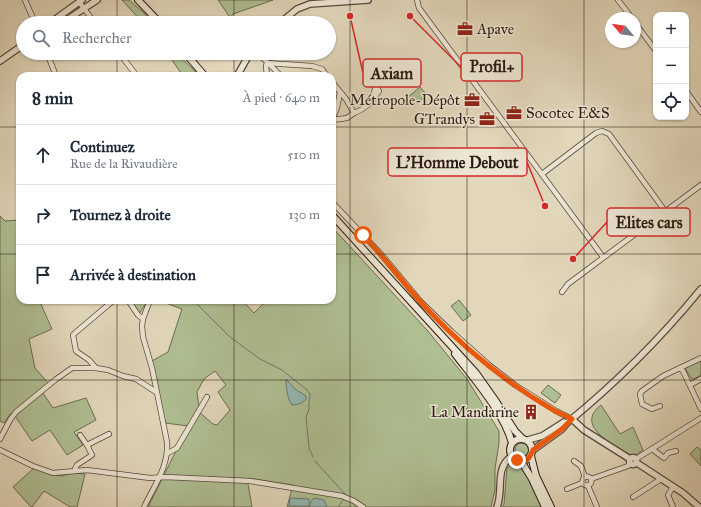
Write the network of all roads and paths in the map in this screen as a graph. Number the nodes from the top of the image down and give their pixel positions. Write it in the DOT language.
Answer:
graph roads {
  1 [pos="26,0"];
  2 [pos="97,0"];
  3 [pos="138,0"];
  4 [pos="368,0"];
  5 [pos="417,0"];
  6 [pos="618,0"];
  7 [pos="81,1"];
  8 [pos="84,9"];
  9 [pos="627,12"];
  10 [pos="32,16"];
  11 [pos="60,16"];
  12 [pos="73,16"];
  13 [pos="90,16"];
  14 [pos="153,16"];
  15 [pos="288,16"];
  16 [pos="641,31"];
  17 [pos="654,48"];
  18 [pos="16,51"];
  19 [pos="49,60"];
  20 [pos="124,60"];
  21 [pos="191,60"];
  22 [pos="246,60"];
  23 [pos="0,61"];
  24 [pos="267,62"];
  25 [pos="54,72"];
  26 [pos="134,72"];
  27 [pos="202,72"];
  28 [pos="239,72"];
  29 [pos="267,72"];
  30 [pos="277,72"];
  31 [pos="324,72"];
  32 [pos="336,87"];
  33 [pos="340,92"];
  34 [pos="689,95"];
  35 [pos="371,102"];
  36 [pos="336,110"];
  37 [pos="701,112"];
  38 [pos="354,113"];
  39 [pos="336,119"];
  40 [pos="542,174"];
  41 [pos="701,185"];
  42 [pos="336,206"];
  43 [pos="666,211"];
  44 [pos="336,219"];
  45 [pos="604,257"];
  46 [pos="701,290"];
  47 [pos="562,292"];
  48 [pos="109,304"];
  49 [pos="131,304"];
  50 [pos="149,304"];
  51 [pos="143,319"];
  52 [pos="431,325"];
  53 [pos="701,358"];
  54 [pos="96,368"];
  55 [pos="680,368"];
  56 [pos="701,380"];
  57 [pos="690,385"];
  58 [pos="156,392"];
  59 [pos="207,397"];
  60 [pos="660,406"];
  61 [pos="701,409"];
  62 [pos="701,418"];
  63 [pos="569,421"];
  64 [pos="108,434"];
  65 [pos="80,435"];
  66 [pos="0,439"];
  67 [pos="525,439"];
  68 [pos="512,443"];
  69 [pos="87,445"];
  70 [pos="652,449"];
  71 [pos="0,450"];
  72 [pos="676,451"];
  73 [pos="168,453"];
  74 [pos="532,453"];
  75 [pos="512,456"];
  76 [pos="521,461"];
  77 [pos="574,461"];
  78 [pos="633,461"];
  79 [pos="74,471"];
  80 [pos="585,477"];
  81 [pos="159,478"];
  82 [pos="661,479"];
  83 [pos="591,480"];
  84 [pos="582,483"];
  85 [pos="588,486"];
  86 [pos="674,487"];
  87 [pos="567,489"];
  88 [pos="633,497"];
  89 [pos="698,505"];
  90 [pos="144,507"];
  91 [pos="363,507"];
  92 [pos="497,507"];
  93 [pos="545,507"];
  94 [pos="551,507"];
  95 [pos="596,507"];
  96 [pos="673,507"];
  1 -- 10 [label="street"];
  2 -- 8 [label="street"];
  3 -- 14 [label="main road"];
  4 -- 15 [label="street"];
  5 -- 40 [label="street"];
  6 -- 9 [label="street"];
  7 -- 8 [label="street"];
  7 -- 11 [label="street"];
  8 -- 12 [label="street"];
  8 -- 13 [label="street"];
  16 -- 17 [label="street"];
  18 -- 23 [label="street"];
  19 -- 25 [label="street"];
  20 -- 26 [label="street"];
  21 -- 27 [label="main road"];
  22 -- 28 [label="street"];
  24 -- 29 [label="street"];
  24 -- 30 [label="street"];
  24 -- 31 [label="street"];
  32 -- 33 [label="street"];
  33 -- 36 [label="street"];
  33 -- 38 [label="street"];
  34 -- 37 [label="street"];
  35 -- 38 [label="street"];
  38 -- 39 [label="street"];
  40 -- 43 [label="street"];
  40 -- 45 [label="street"];
  41 -- 43 [label="street"];
  42 -- 63 [label="street"];
  43 -- 45 [label="street"];
  44 -- 52 [label="main road"];
  45 -- 47 [label="street"];
  46 -- 63 [label="street"];
  48 -- 54 [label="street"];
  49 -- 51 [label="street"];
  50 -- 51 [label="street"];
  51 -- 58 [label="street"];
  52 -- 67 [label="main road"];
  52 -- 68 [label="main road"];
  53 -- 55 [label="street"];
  54 -- 58 [label="street"];
  54 -- 66 [label="street"];
  55 -- 57 [label="street"];
  55 -- 60 [label="street"];
  56 -- 57 [label="street"];
  57 -- 61 [label="street"];
  58 -- 73 [label="street"];
  59 -- 73 [label="street"];
  62 -- 70 [label="street"];
  63 -- 67 [label="street"];
  63 -- 74 [label="street"];
  63 -- 78 [label="street"];
  64 -- 69 [label="street"];
  65 -- 69 [label="street"];
  67 -- 68 [label="main road"];
  67 -- 74 [label="main road"];
  68 -- 75 [label="main road"];
  69 -- 79 [label="street"];
  70 -- 72 [label="street"];
  70 -- 78 [label="street"];
  71 -- 79 [label="street"];
  73 -- 81 [label="street"];
  74 -- 76 [label="main road"];
  74 -- 94 [label="main road"];
  75 -- 76 [label="main road"];
  75 -- 92 [label="street"];
  76 -- 93 [label="main road"];
  77 -- 80 [label="street"];
  78 -- 82 [label="street"];
  78 -- 83 [label="street"];
  79 -- 81 [label="street"];
  80 -- 83 [label="street"];
  80 -- 84 [label="street"];
  81 -- 90 [label="street"];
  81 -- 91 [label="street"];
  82 -- 86 [label="street"];
  82 -- 88 [label="street"];
  83 -- 85 [label="street"];
  84 -- 85 [label="street"];
  84 -- 87 [label="street"];
  85 -- 95 [label="street"];
  86 -- 89 [label="street"];
  86 -- 96 [label="street"];
}
